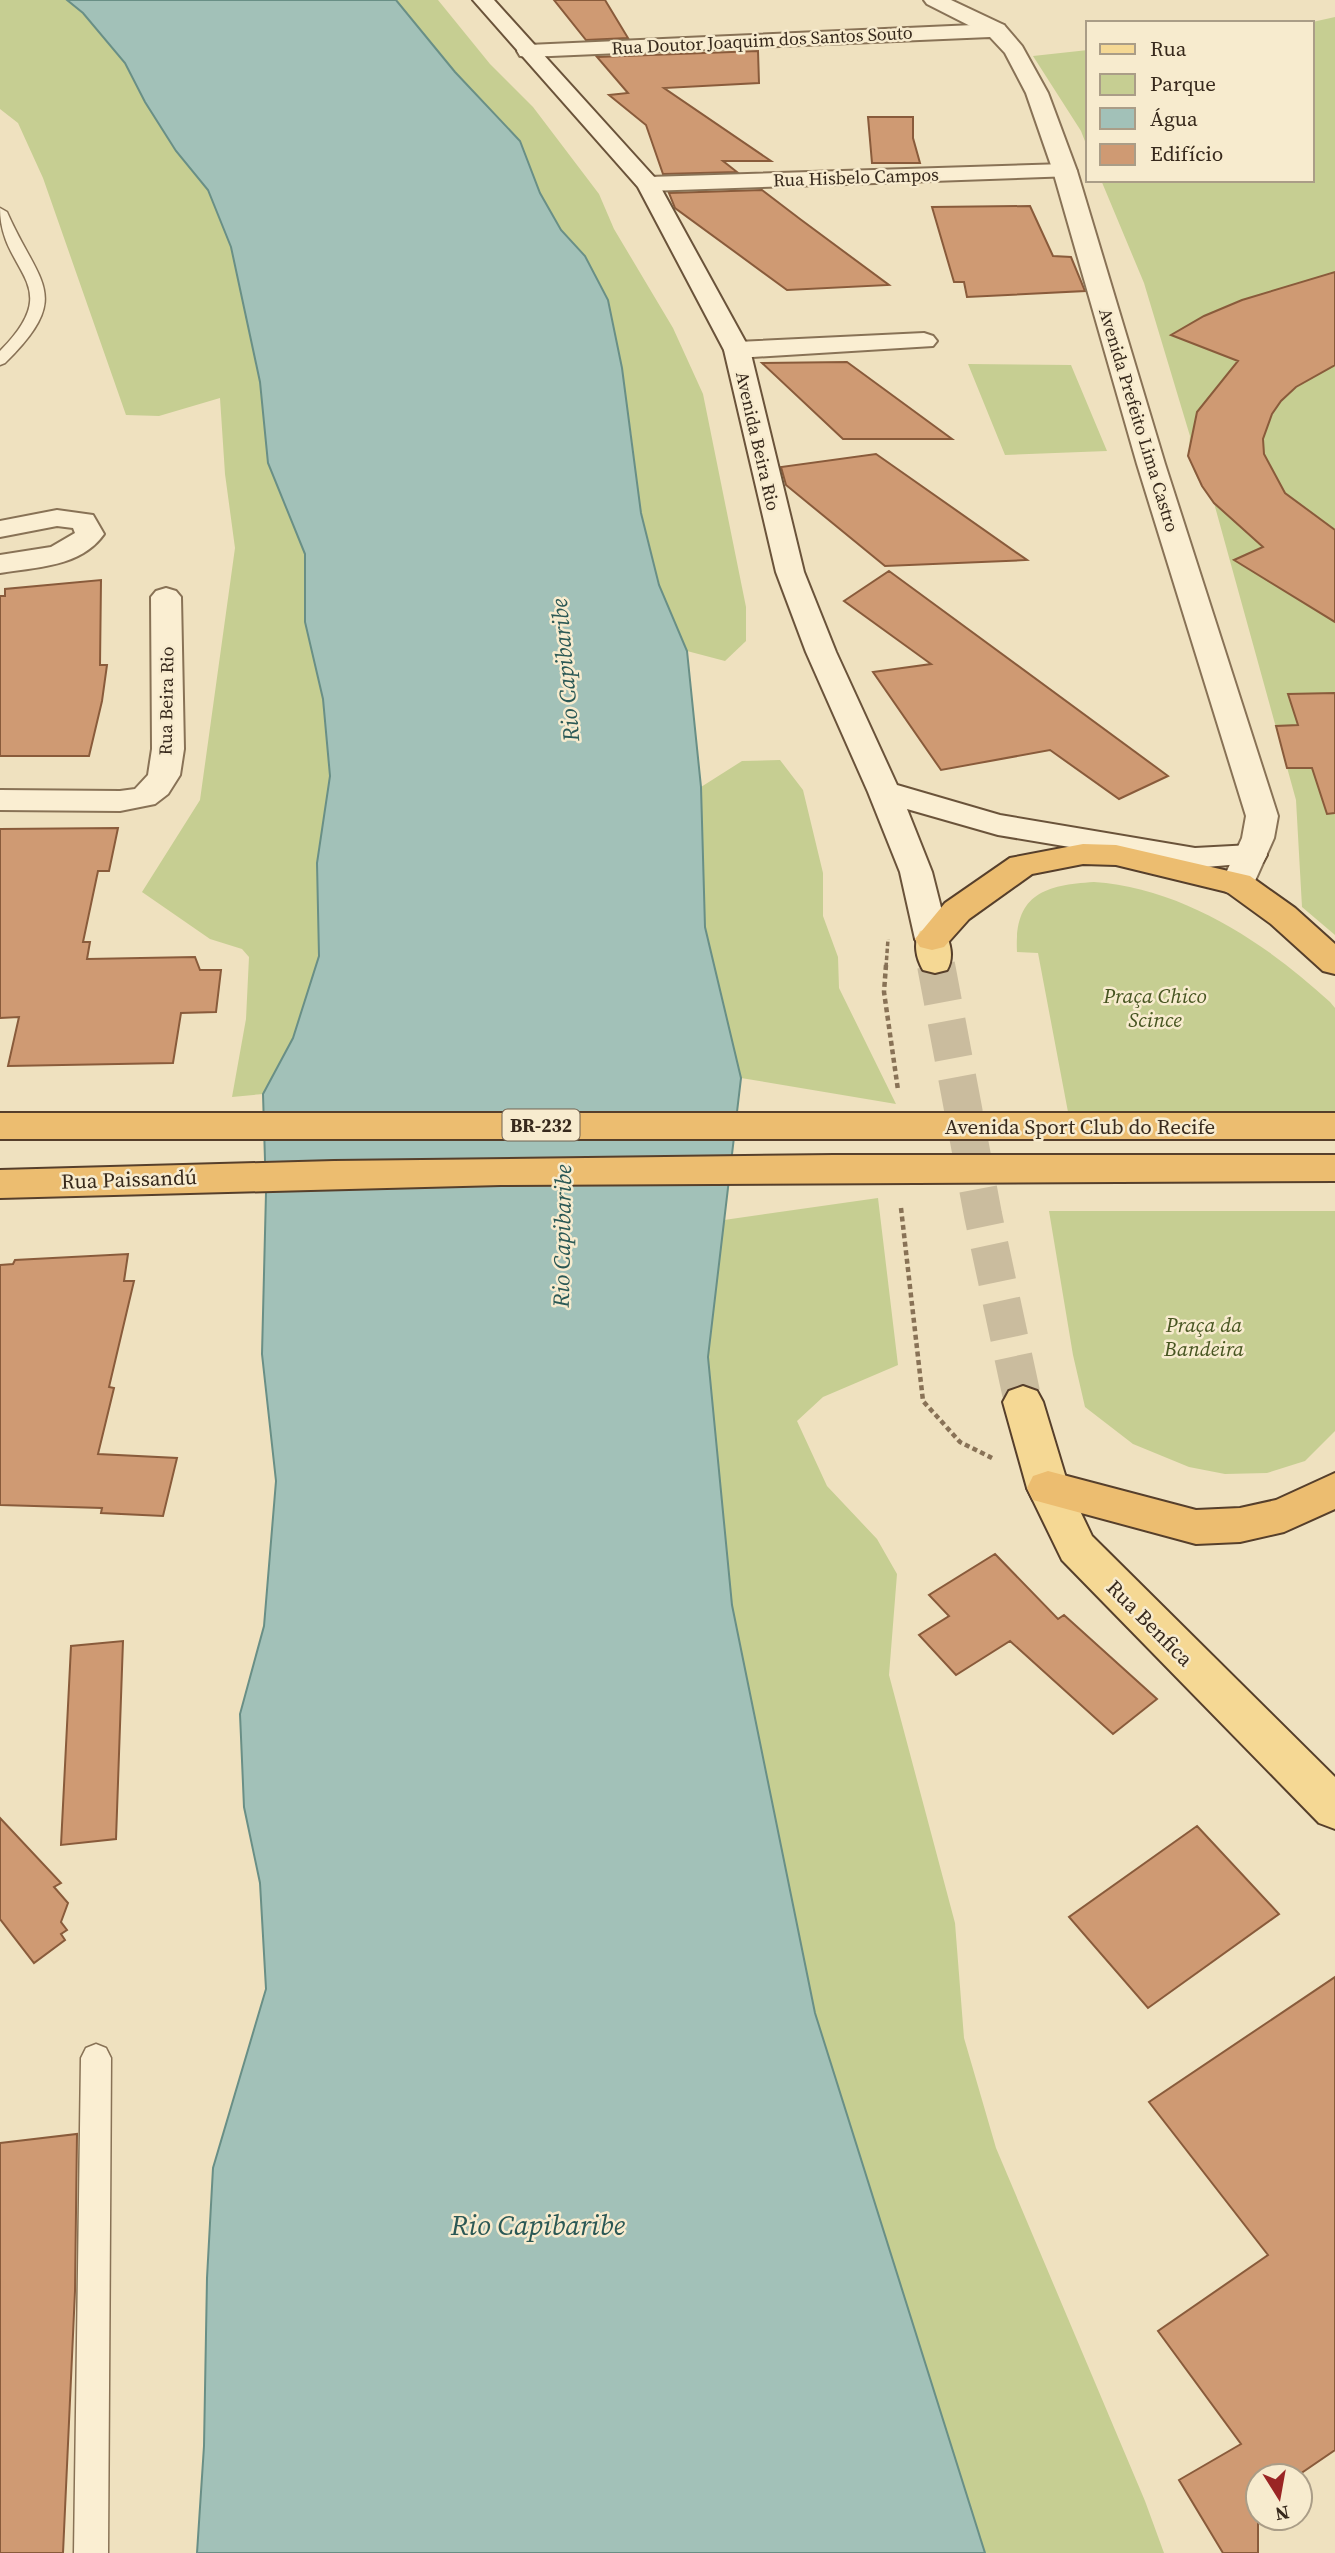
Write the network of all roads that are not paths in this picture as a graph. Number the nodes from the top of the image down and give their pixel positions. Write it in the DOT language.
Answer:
graph roads {
  1 [pos="483,0"];
  2 [pos="939,1"];
  3 [pos="996,30"];
  4 [pos="528,51"];
  5 [pos="1065,171"];
  6 [pos="648,184"];
  7 [pos="0,212"];
  8 [pos="924,341"];
  9 [pos="737,350"];
  10 [pos="0,360"];
  11 [pos="0,529"];
  12 [pos="0,564"];
  13 [pos="166,597"];
  14 [pos="884,792"];
  15 [pos="0,800"];
  16 [pos="1244,870"];
  17 [pos="933,951"];
  18 [pos="1335,963"];
  19 [pos="0,1126"];
  20 [pos="1335,1126"];
  21 [pos="1335,1168"];
  22 [pos="258,1174"];
  23 [pos="0,1184"];
  24 [pos="1023,1402"];
  25 [pos="1048,1488"];
  26 [pos="1335,1490"];
  27 [pos="1335,1808"];
  28 [pos="96,2057"];
  29 [pos="91,2553"];
  1 -- 4 [label="street, Avenida Beira Rio"];
  2 -- 3 [label="street, Avenida Prefeito Lima Castro"];
  3 -- 4 [label="street, Rua Doutor Joaquim dos Santos Souto"];
  3 -- 5 [label="street, Avenida Prefeito Lima Castro"];
  4 -- 6 [label="street, Avenida Beira Rio"];
  5 -- 6 [label="street, Rua Hisbelo Campos"];
  5 -- 16 [label="street, Avenida Prefeito Lima Castro"];
  6 -- 9 [label="street, Avenida Beira Rio"];
  7 -- 10 [label="lane"];
  8 -- 9 [label="street"];
  9 -- 14 [label="street, Avenida Beira Rio"];
  11 -- 12 [label="street"];
  13 -- 15 [label="street, Rua Beira Rio"];
  14 -- 16 [label="street"];
  14 -- 17 [label="street, Avenida Beira Rio"];
  16 -- 17 [label="highway"];
  16 -- 18 [label="highway"];
  19 -- 20 [label="highway, Avenida Sport Club do Recife / BR-232"];
  21 -- 22 [label="highway, Avenida Sport Club do Recife / BR-232"];
  22 -- 23 [label="highway, Rua Paissandú / BR-232"];
  24 -- 25 [label="main road, Rua Benfica"];
  25 -- 26 [label="highway"];
  25 -- 27 [label="main road, Rua Benfica"];
  28 -- 29 [label="lane"];
}
